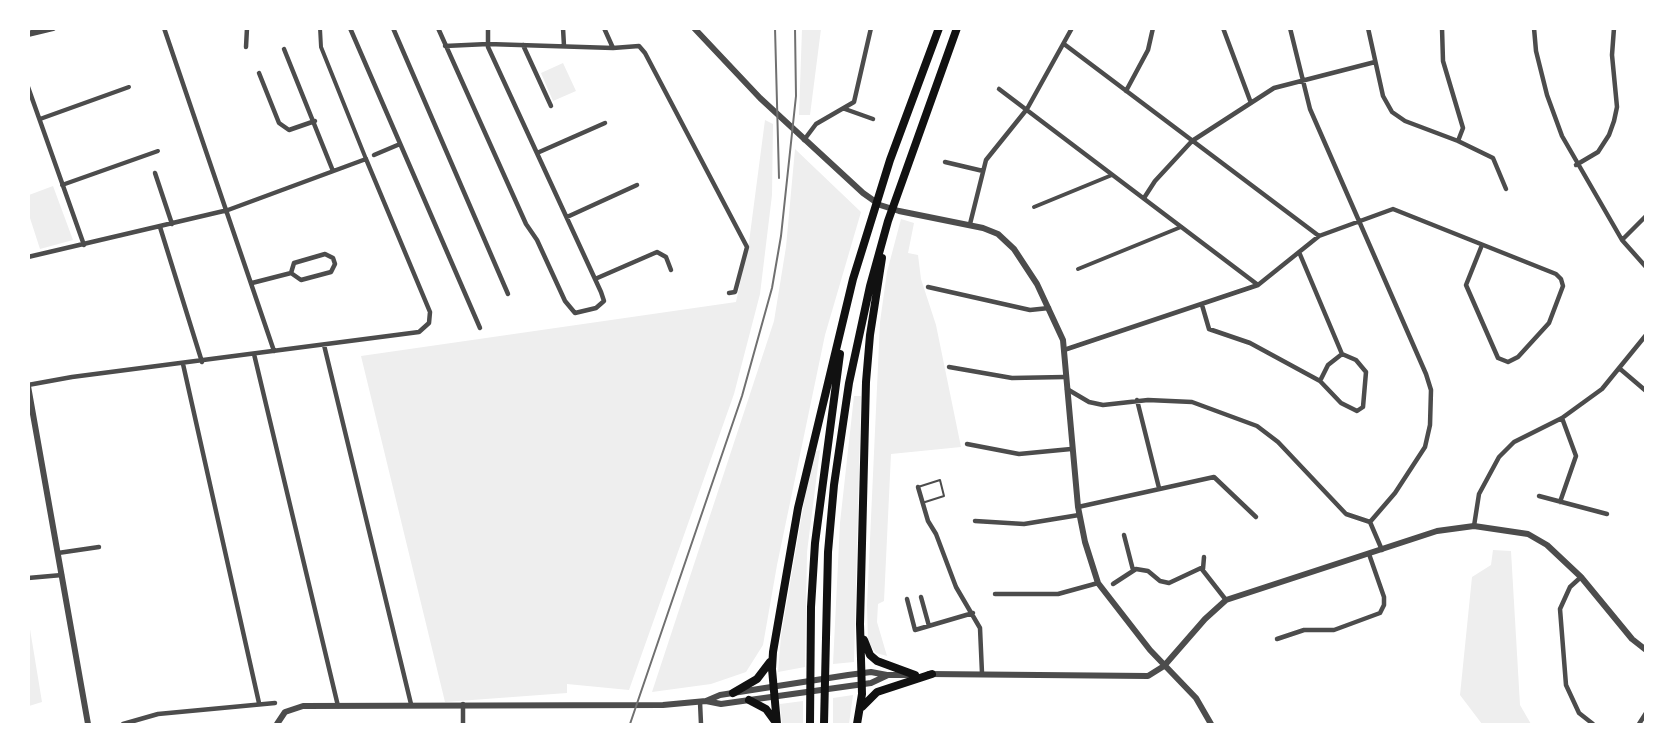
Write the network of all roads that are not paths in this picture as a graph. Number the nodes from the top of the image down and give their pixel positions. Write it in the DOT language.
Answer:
graph roads {
  1 [pos="53,28"];
  2 [pos="164,28"];
  3 [pos="247,28"];
  4 [pos="320,28"];
  5 [pos="350,28"];
  6 [pos="393,28"];
  7 [pos="438,28"];
  8 [pos="488,28"];
  9 [pos="563,28"];
  10 [pos="604,28"];
  11 [pos="694,28"];
  12 [pos="871,28"];
  13 [pos="939,28"];
  14 [pos="957,28"];
  15 [pos="1072,28"];
  16 [pos="1154,28"];
  17 [pos="1223,28"];
  18 [pos="1290,28"];
  19 [pos="1368,28"];
  20 [pos="1442,28"];
  21 [pos="1534,28"];
  22 [pos="1614,28"];
  23 [pos="28,34"];
  24 [pos="488,44"];
  25 [pos="564,44"];
  26 [pos="1064,44"];
  27 [pos="523,45"];
  28 [pos="445,46"];
  29 [pos="246,47"];
  30 [pos="613,48"];
  31 [pos="284,49"];
  32 [pos="1375,62"];
  33 [pos="259,73"];
  34 [pos="1302,80"];
  35 [pos="28,87"];
  36 [pos="129,87"];
  37 [pos="999,89"];
  38 [pos="1126,91"];
  39 [pos="1251,103"];
  40 [pos="551,106"];
  41 [pos="845,109"];
  42 [pos="1027,109"];
  43 [pos="873,118"];
  44 [pos="40,119"];
  45 [pos="315,121"];
  46 [pos="605,123"];
  47 [pos="804,140"];
  48 [pos="1192,141"];
  49 [pos="1458,141"];
  50 [pos="400,144"];
  51 [pos="158,152"];
  52 [pos="537,153"];
  53 [pos="374,155"];
  54 [pos="366,159"];
  55 [pos="945,162"];
  56 [pos="1576,165"];
  57 [pos="333,171"];
  58 [pos="983,171"];
  59 [pos="155,173"];
  60 [pos="1113,175"];
  61 [pos="62,185"];
  62 [pos="637,185"];
  63 [pos="1506,189"];
  64 [pos="1144,198"];
  65 [pos="1034,207"];
  66 [pos="228,210"];
  67 [pos="1646,216"];
  68 [pos="567,217"];
  69 [pos="888,221"];
  70 [pos="1359,222"];
  71 [pos="172,224"];
  72 [pos="970,224"];
  73 [pos="160,227"];
  74 [pos="1181,227"];
  75 [pos="1319,236"];
  76 [pos="1622,240"];
  77 [pos="84,245"];
  78 [pos="1482,245"];
  79 [pos="1299,252"];
  80 [pos="28,257"];
  81 [pos="1646,267"];
  82 [pos="1078,269"];
  83 [pos="670,270"];
  84 [pos="291,273"];
  85 [pos="595,279"];
  86 [pos="854,279"];
  87 [pos="252,283"];
  88 [pos="1258,285"];
  89 [pos="928,286"];
  90 [pos="729,293"];
  91 [pos="508,294"];
  92 [pos="1202,305"];
  93 [pos="1049,308"];
  94 [pos="480,328"];
  95 [pos="1646,335"];
  96 [pos="324,345"];
  97 [pos="1064,350"];
  98 [pos="274,351"];
  99 [pos="254,354"];
  100 [pos="1342,354"];
  101 [pos="202,362"];
  102 [pos="183,364"];
  103 [pos="948,367"];
  104 [pos="1619,368"];
  105 [pos="1065,377"];
  106 [pos="1320,381"];
  107 [pos="28,385"];
  108 [pos="1067,389"];
  109 [pos="1646,391"];
  110 [pos="1137,400"];
  111 [pos="1562,418"];
  112 [pos="967,444"];
  113 [pos="1071,449"];
  114 [pos="918,487"];
  115 [pos="1159,488"];
  116 [pos="1539,496"];
  117 [pos="1560,502"];
  118 [pos="922,503"];
  119 [pos="1078,507"];
  120 [pos="1607,514"];
  121 [pos="1080,515"];
  122 [pos="1256,517"];
  123 [pos="975,521"];
  124 [pos="1370,522"];
  125 [pos="1474,526"];
  126 [pos="1124,535"];
  127 [pos="99,548"];
  128 [pos="1382,550"];
  129 [pos="58,553"];
  130 [pos="1369,554"];
  131 [pos="1204,557"];
  132 [pos="1203,569"];
  133 [pos="1133,570"];
  134 [pos="62,575"];
  135 [pos="1581,577"];
  136 [pos="28,578"];
  137 [pos="1098,584"];
  138 [pos="1113,584"];
  139 [pos="995,594"];
  140 [pos="921,597"];
  141 [pos="907,599"];
  142 [pos="1226,600"];
  143 [pos="973,613"];
  144 [pos="860,624"];
  145 [pos="929,626"];
  146 [pos="1277,639"];
  147 [pos="1646,650"];
  148 [pos="773,652"];
  149 [pos="1164,666"];
  150 [pos="982,672"];
  151 [pos="862,673"];
  152 [pos="932,674"];
  153 [pos="888,675"];
  154 [pos="915,675"];
  155 [pos="862,684"];
  156 [pos="773,686"];
  157 [pos="733,693"];
  158 [pos="774,697"];
  159 [pos="749,700"];
  160 [pos="703,702"];
  161 [pos="259,703"];
  162 [pos="275,703"];
  163 [pos="411,704"];
  164 [pos="463,704"];
  165 [pos="338,706"];
  166 [pos="859,711"];
  167 [pos="1646,713"];
  168 [pos="88,724"];
  169 [pos="123,724"];
  170 [pos="277,724"];
  171 [pos="463,724"];
  172 [pos="701,724"];
  173 [pos="776,724"];
  174 [pos="810,724"];
  175 [pos="824,724"];
  176 [pos="857,724"];
  177 [pos="1211,724"];
  178 [pos="1593,724"];
  179 [pos="1639,724"];
  1 -- 23 [label="street"];
  2 -- 66 [label="street"];
  3 -- 29 [label="street"];
  4 -- 54 [label="street"];
  5 -- 50 [label="street"];
  6 -- 91 [label="street"];
  7 -- 28 [label="street"];
  8 -- 24 [label="street"];
  9 -- 25 [label="street"];
  10 -- 30 [label="street"];
  11 -- 47 [label="street"];
  12 -- 41 [label="street"];
  13 -- 86 [label="highway"];
  14 -- 69 [label="highway"];
  15 -- 26 [label="street"];
  16 -- 38 [label="street"];
  17 -- 39 [label="street"];
  18 -- 34 [label="street"];
  19 -- 32 [label="street"];
  20 -- 49 [label="street"];
  21 -- 56 [label="street"];
  22 -- 56 [label="street"];
  24 -- 27 [label="street"];
  24 -- 28 [label="street"];
  24 -- 52 [label="street"];
  25 -- 27 [label="street"];
  25 -- 30 [label="street"];
  26 -- 38 [label="street"];
  26 -- 42 [label="street"];
  27 -- 40 [label="street"];
  28 -- 85 [label="street"];
  30 -- 90 [label="street"];
  31 -- 45 [label="street"];
  32 -- 34 [label="street"];
  32 -- 49 [label="street"];
  33 -- 45 [label="street"];
  34 -- 39 [label="street"];
  34 -- 70 [label="street"];
  35 -- 44 [label="street"];
  36 -- 44 [label="street"];
  37 -- 42 [label="street"];
  38 -- 48 [label="street"];
  39 -- 48 [label="street"];
  41 -- 43 [label="street"];
  41 -- 47 [label="street"];
  42 -- 58 [label="street"];
  42 -- 60 [label="street"];
  44 -- 61 [label="street"];
  45 -- 57 [label="street"];
  46 -- 52 [label="street"];
  47 -- 72 [label="street"];
  48 -- 64 [label="street"];
  48 -- 75 [label="street"];
  49 -- 63 [label="street"];
  50 -- 53 [label="street"];
  50 -- 94 [label="street"];
  51 -- 61 [label="street"];
  52 -- 68 [label="street"];
  54 -- 57 [label="street"];
  54 -- 96 [label="street"];
  55 -- 58 [label="street"];
  56 -- 76 [label="street"];
  57 -- 66 [label="street"];
  58 -- 72 [label="street"];
  59 -- 71 [label="street"];
  60 -- 64 [label="street"];
  60 -- 65 [label="street"];
  61 -- 77 [label="street"];
  62 -- 68 [label="street"];
  64 -- 74 [label="street"];
  66 -- 71 [label="street"];
  66 -- 87 [label="street"];
  67 -- 76 [label="street"];
  68 -- 85 [label="street"];
  69 -- 144 [label="highway"];
  69 -- 175 [label="highway"];
  70 -- 75 [label="street"];
  70 -- 78 [label="street"];
  70 -- 124 [label="street"];
  71 -- 73 [label="street"];
  72 -- 93 [label="street"];
  73 -- 77 [label="street"];
  73 -- 101 [label="street"];
  74 -- 82 [label="street"];
  74 -- 88 [label="street"];
  75 -- 79 [label="street"];
  76 -- 81 [label="street"];
  77 -- 80 [label="street"];
  78 -- 78 [label="street"];
  79 -- 88 [label="street"];
  79 -- 100 [label="street"];
  83 -- 85 [label="street"];
  84 -- 84 [label="street"];
  84 -- 87 [label="street"];
  86 -- 148 [label="highway"];
  86 -- 174 [label="highway"];
  87 -- 98 [label="street"];
  88 -- 92 [label="street"];
  89 -- 93 [label="street"];
  92 -- 97 [label="street"];
  92 -- 106 [label="street"];
  93 -- 97 [label="street"];
  95 -- 104 [label="street"];
  96 -- 98 [label="street"];
  96 -- 163 [label="street"];
  97 -- 105 [label="street"];
  98 -- 99 [label="street"];
  99 -- 101 [label="street"];
  99 -- 165 [label="street"];
  100 -- 106 [label="street"];
  100 -- 106 [label="street"];
  101 -- 102 [label="street"];
  102 -- 107 [label="street"];
  102 -- 161 [label="street"];
  103 -- 105 [label="street"];
  104 -- 109 [label="street"];
  104 -- 111 [label="street"];
  105 -- 108 [label="street"];
  107 -- 129 [label="street"];
  108 -- 110 [label="street"];
  108 -- 113 [label="street"];
  110 -- 115 [label="street"];
  110 -- 124 [label="street"];
  111 -- 117 [label="street"];
  111 -- 125 [label="street"];
  112 -- 113 [label="street"];
  113 -- 119 [label="street"];
  114 -- 118 [label="street"];
  114 -- 118 [label="lane"];
  115 -- 119 [label="street"];
  115 -- 122 [label="street"];
  116 -- 117 [label="street"];
  117 -- 120 [label="street"];
  118 -- 143 [label="street"];
  119 -- 121 [label="street"];
  121 -- 123 [label="street"];
  121 -- 137 [label="street"];
  124 -- 128 [label="street"];
  125 -- 128 [label="street"];
  125 -- 135 [label="street"];
  126 -- 133 [label="street"];
  127 -- 129 [label="street"];
  128 -- 130 [label="street"];
  129 -- 134 [label="street"];
  130 -- 142 [label="street"];
  130 -- 146 [label="street"];
  131 -- 132 [label="street"];
  132 -- 133 [label="street"];
  132 -- 142 [label="street"];
  133 -- 138 [label="street"];
  134 -- 136 [label="street"];
  134 -- 168 [label="street"];
  135 -- 147 [label="street"];
  135 -- 178 [label="street"];
  137 -- 139 [label="street"];
  137 -- 149 [label="street"];
  140 -- 145 [label="street"];
  141 -- 145 [label="street"];
  142 -- 149 [label="street"];
  143 -- 145 [label="street"];
  143 -- 150 [label="street"];
  144 -- 151 [label="highway"];
  144 -- 154 [label="highway"];
  148 -- 156 [label="highway"];
  148 -- 157 [label="highway"];
  149 -- 150 [label="street"];
  149 -- 177 [label="street"];
  150 -- 152 [label="street"];
  151 -- 153 [label="street"];
  151 -- 155 [label="highway"];
  151 -- 156 [label="street"];
  152 -- 154 [label="street"];
  152 -- 166 [label="highway"];
  153 -- 154 [label="street"];
  153 -- 155 [label="street"];
  155 -- 158 [label="street"];
  155 -- 166 [label="highway"];
  156 -- 157 [label="street"];
  156 -- 158 [label="highway"];
  157 -- 160 [label="street"];
  158 -- 159 [label="street"];
  158 -- 173 [label="highway"];
  159 -- 160 [label="street"];
  159 -- 173 [label="highway"];
  160 -- 164 [label="street"];
  160 -- 172 [label="street"];
  161 -- 162 [label="street"];
  161 -- 169 [label="street"];
  163 -- 164 [label="street"];
  163 -- 165 [label="street"];
  164 -- 171 [label="street"];
  165 -- 170 [label="street"];
  166 -- 176 [label="highway"];
  167 -- 179 [label="street"];
}
